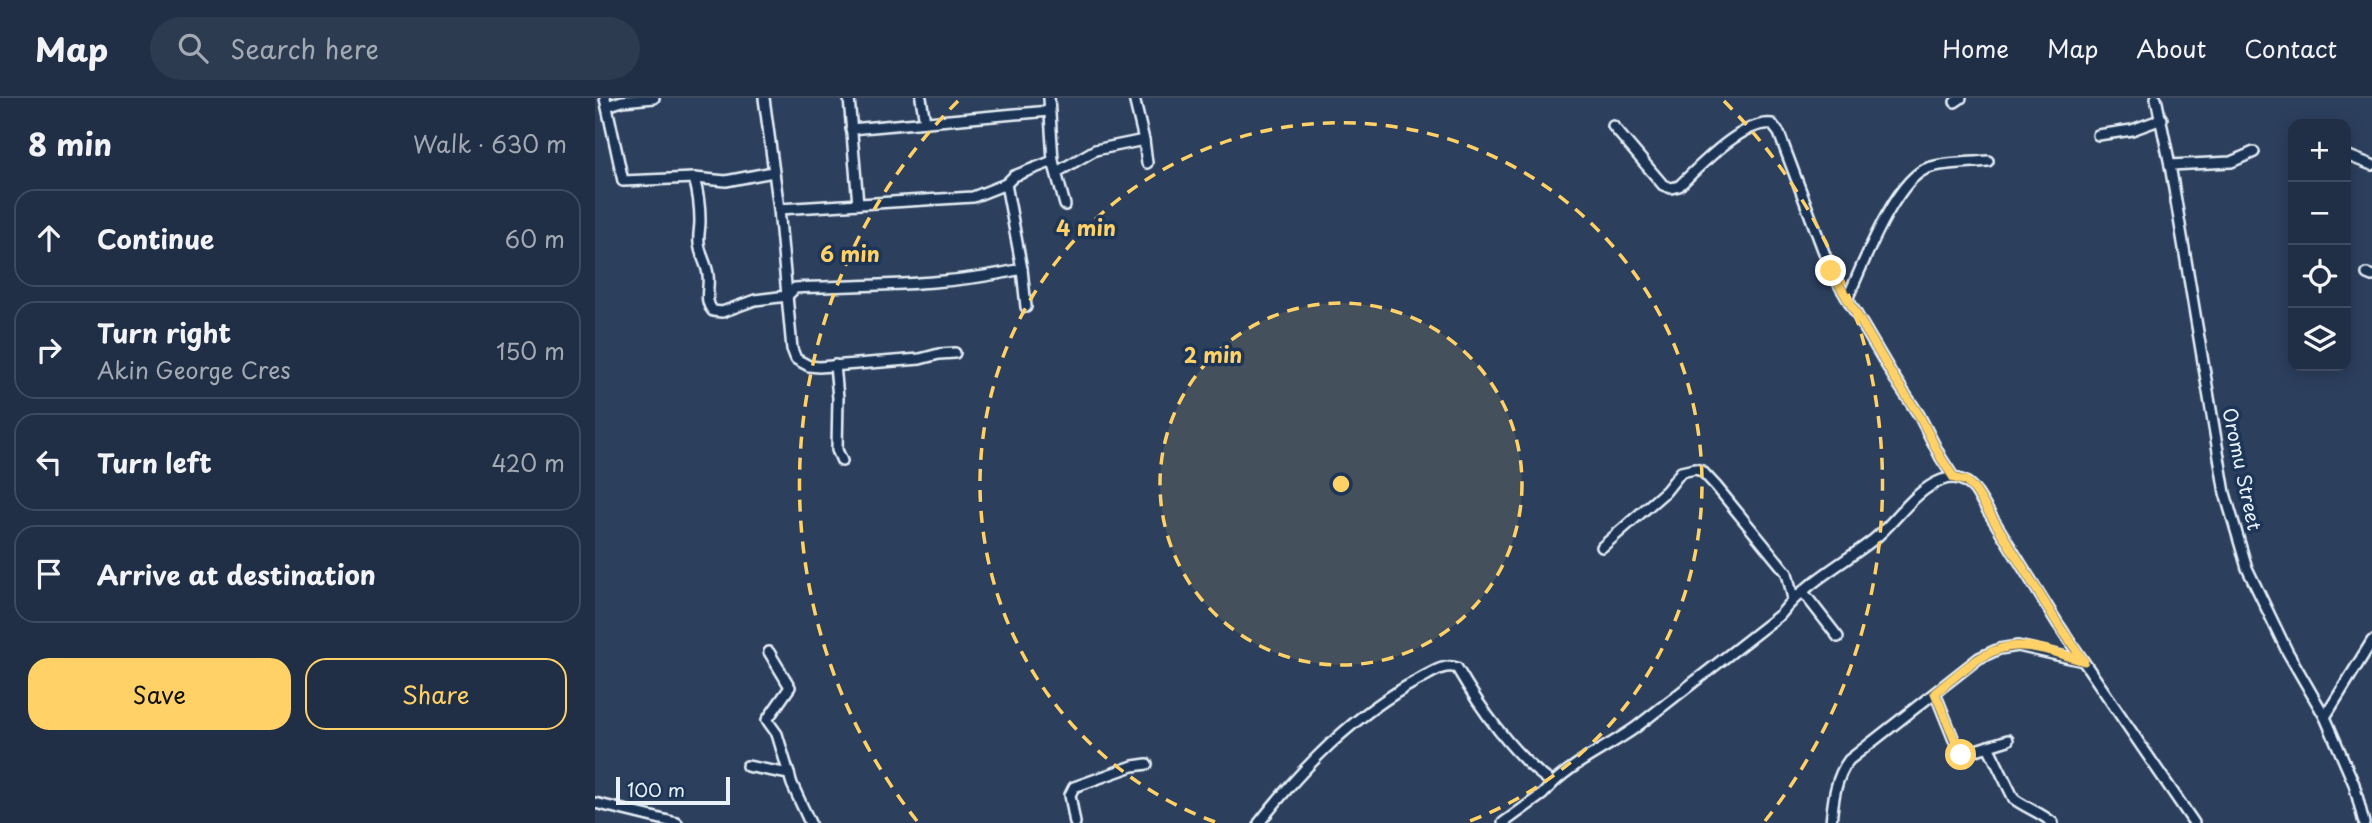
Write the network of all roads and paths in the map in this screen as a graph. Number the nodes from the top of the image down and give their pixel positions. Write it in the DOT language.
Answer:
graph roads {
  1 [pos="654,98"];
  2 [pos="764,98"];
  3 [pos="849,98"];
  4 [pos="921,98"];
  5 [pos="1049,98"];
  6 [pos="1134,98"];
  7 [pos="2156,98"];
  8 [pos="606,102"];
  9 [pos="1049,111"];
  10 [pos="2162,119"];
  11 [pos="925,122"];
  12 [pos="1613,126"];
  13 [pos="851,129"];
  14 [pos="2098,135"];
  15 [pos="1144,140"];
  16 [pos="2253,152"];
  17 [pos="2351,157"];
  18 [pos="1053,161"];
  19 [pos="1988,161"];
  20 [pos="1147,163"];
  21 [pos="2170,165"];
  22 [pos="2372,165"];
  23 [pos="773,172"];
  24 [pos="1057,173"];
  25 [pos="694,177"];
  26 [pos="1006,184"];
  27 [pos="858,204"];
  28 [pos="1065,205"];
  29 [pos="779,209"];
  30 [pos="1021,270"];
  31 [pos="787,296"];
  32 [pos="1848,297"];
  33 [pos="1026,307"];
  34 [pos="955,353"];
  35 [pos="835,365"];
  36 [pos="842,461"];
  37 [pos="1954,478"];
  38 [pos="1602,547"];
  39 [pos="1803,592"];
  40 [pos="1793,598"];
  41 [pos="1838,637"];
  42 [pos="2372,641"];
  43 [pos="769,652"];
  44 [pos="2369,657"];
  45 [pos="2084,661"];
  46 [pos="1935,693"];
  47 [pos="2325,717"];
  48 [pos="2008,740"];
  49 [pos="1988,747"];
  50 [pos="1147,764"];
  51 [pos="747,766"];
  52 [pos="789,774"];
  53 [pos="1553,783"];
  54 [pos="595,803"];
  55 [pos="677,823"];
  56 [pos="810,823"];
  57 [pos="1075,823"];
  58 [pos="1259,823"];
  59 [pos="1503,823"];
  60 [pos="1831,823"];
  61 [pos="2053,823"];
  62 [pos="2194,823"];
  63 [pos="2364,823"];
  1 -- 8 [label="street"];
  2 -- 23 [label="street"];
  3 -- 13 [label="street"];
  4 -- 11 [label="street"];
  5 -- 9 [label="street"];
  6 -- 15 [label="street"];
  7 -- 10 [label="street, Oromu Street"];
  8 -- 25 [label="street"];
  9 -- 11 [label="street"];
  9 -- 18 [label="street"];
  10 -- 14 [label="street"];
  10 -- 21 [label="street, Oromu Street"];
  11 -- 13 [label="street"];
  12 -- 32 [label="street"];
  13 -- 27 [label="street"];
  15 -- 20 [label="street"];
  15 -- 24 [label="street"];
  16 -- 21 [label="street"];
  17 -- 22 [label="street"];
  18 -- 24 [label="street"];
  18 -- 26 [label="street"];
  19 -- 32 [label="street"];
  21 -- 47 [label="street, Oromu Street"];
  23 -- 25 [label="street"];
  23 -- 29 [label="street"];
  24 -- 28 [label="street"];
  25 -- 31 [label="street"];
  26 -- 27 [label="street"];
  26 -- 30 [label="street"];
  27 -- 29 [label="street"];
  29 -- 31 [label="street"];
  30 -- 31 [label="street"];
  30 -- 33 [label="street"];
  31 -- 35 [label="street"];
  32 -- 37 [label="street"];
  34 -- 35 [label="street"];
  35 -- 36 [label="street"];
  37 -- 39 [label="street"];
  37 -- 45 [label="street"];
  38 -- 40 [label="street"];
  39 -- 40 [label="street"];
  39 -- 41 [label="street"];
  40 -- 53 [label="street"];
  42 -- 44 [label="street"];
  43 -- 52 [label="street"];
  44 -- 47 [label="street"];
  45 -- 46 [label="street"];
  45 -- 62 [label="street"];
  46 -- 49 [label="street"];
  46 -- 60 [label="street"];
  47 -- 63 [label="street, Oromu Street"];
  48 -- 49 [label="street"];
  49 -- 61 [label="street"];
  50 -- 57 [label="street"];
  51 -- 52 [label="street"];
  52 -- 56 [label="street"];
  53 -- 58 [label="street"];
  53 -- 59 [label="street"];
  54 -- 55 [label="street"];
}
